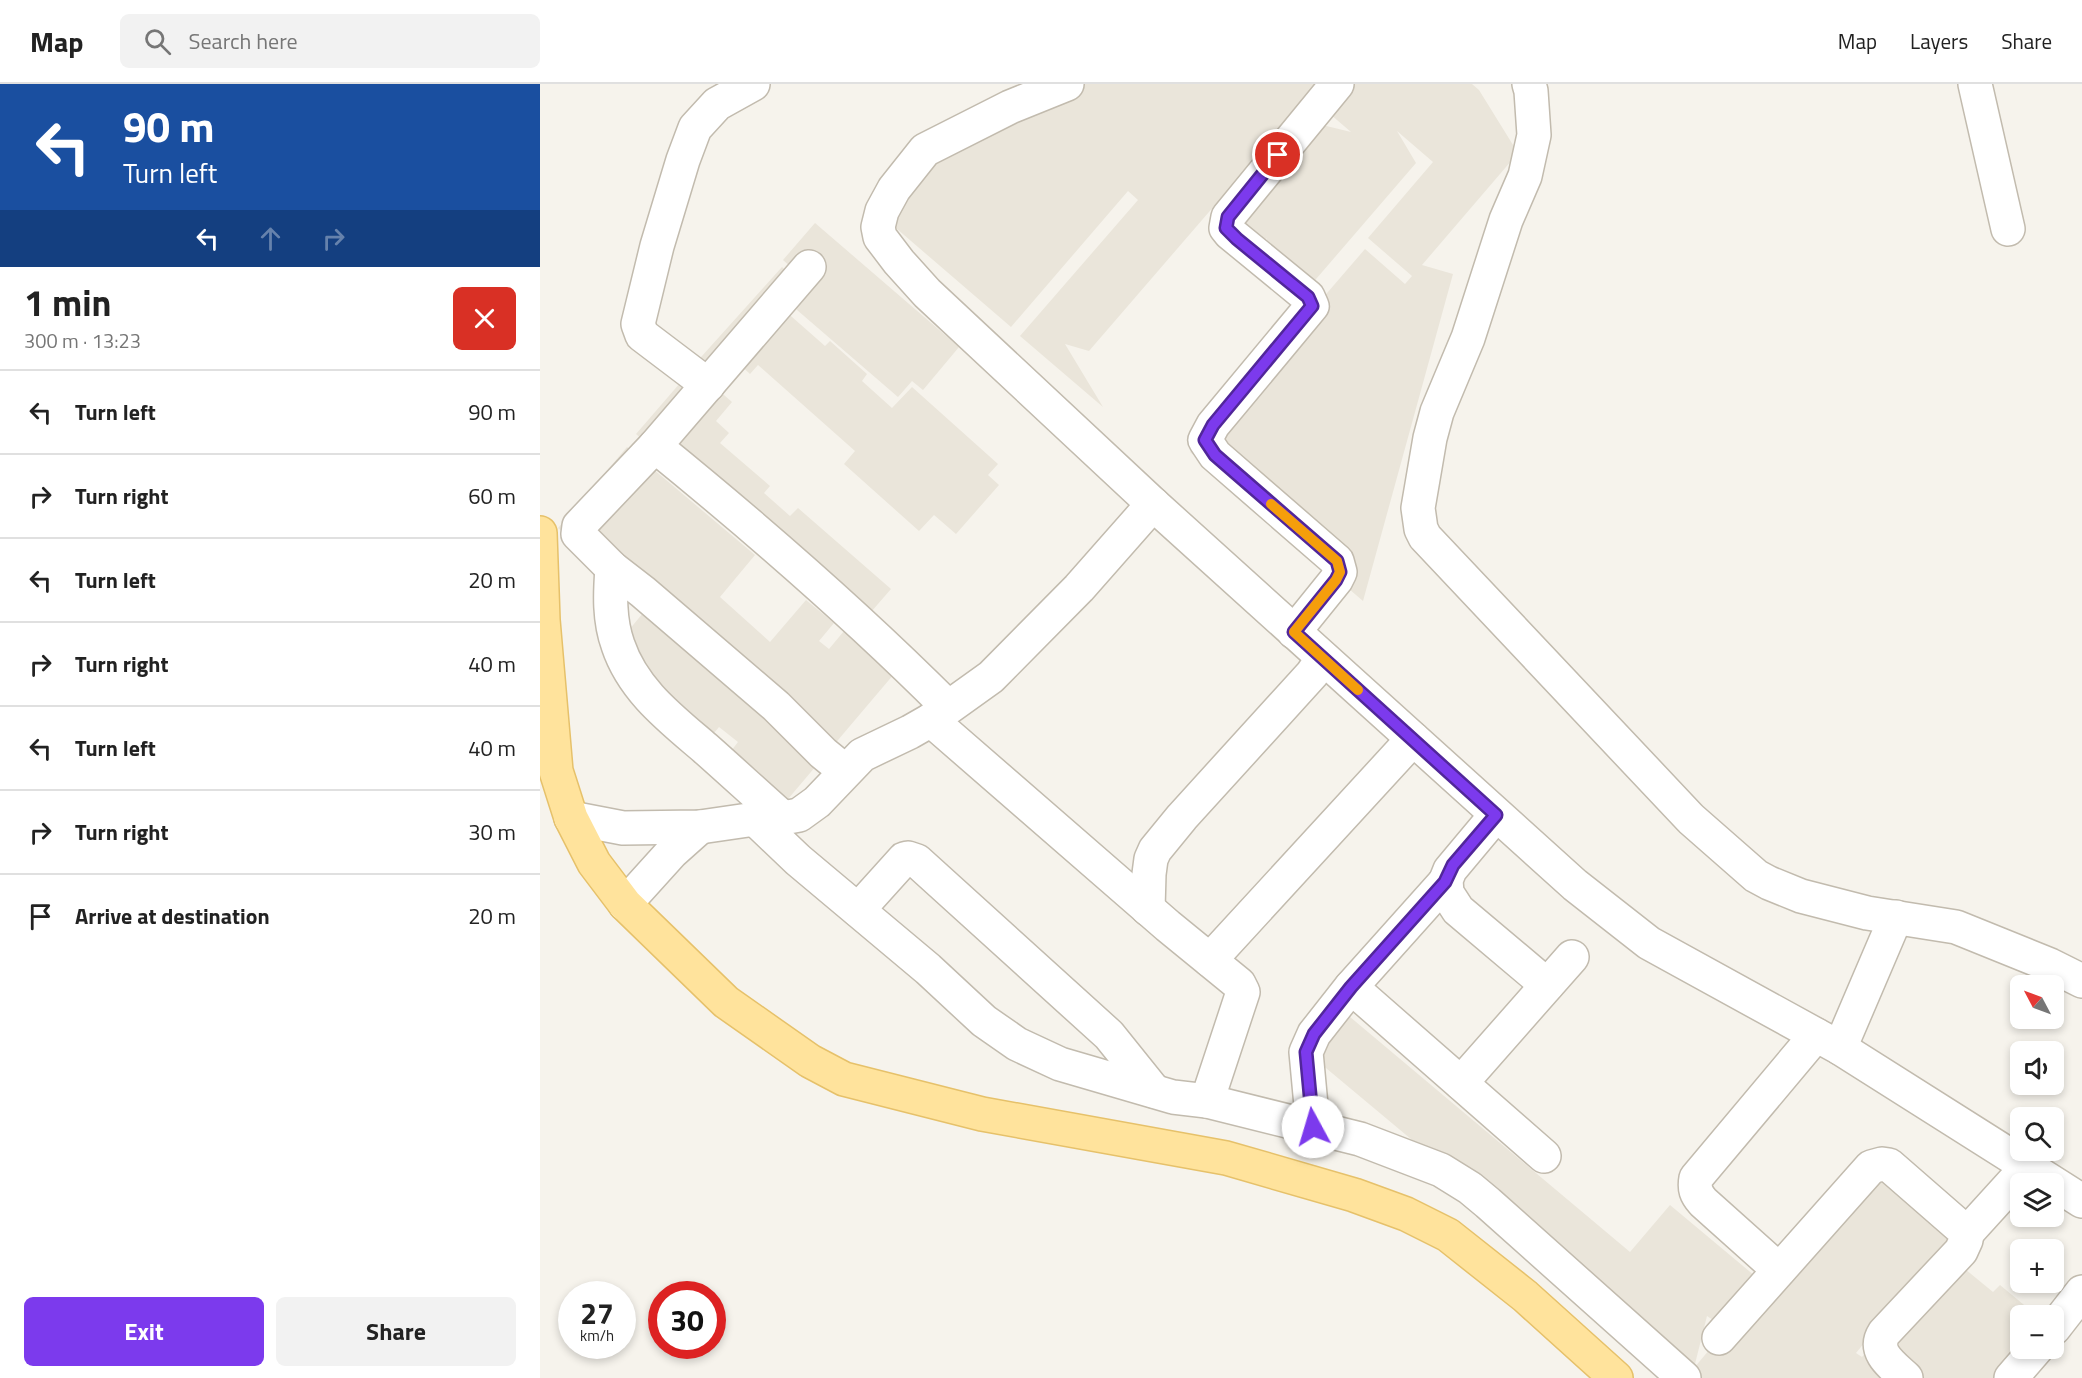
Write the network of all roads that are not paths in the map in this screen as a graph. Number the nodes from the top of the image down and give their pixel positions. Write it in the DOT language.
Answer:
graph roads {
  1 [pos="753,84"];
  2 [pos="1067,84"];
  3 [pos="1337,84"];
  4 [pos="1528,84"];
  5 [pos="1975,84"];
  6 [pos="2008,229"];
  7 [pos="809,267"];
  8 [pos="708,385"];
  9 [pos="655,446"];
  10 [pos="1153,504"];
  11 [pos="540,533"];
  12 [pos="612,568"];
  13 [pos="1294,632"];
  14 [pos="1323,658"];
  15 [pos="940,713"];
  16 [pos="1413,739"];
  17 [pos="845,771"];
  18 [pos="1496,815"];
  19 [pos="571,818"];
  20 [pos="769,818"];
  21 [pos="700,827"];
  22 [pos="1445,882"];
  23 [pos="626,904"];
  24 [pos="1148,909"];
  25 [pos="858,910"];
  26 [pos="1896,917"];
  27 [pos="1572,957"];
  28 [pos="1210,960"];
  29 [pos="2082,981"];
  30 [pos="1547,985"];
  31 [pos="1351,987"];
  32 [pos="1828,1042"];
  33 [pos="1461,1083"];
  34 [pos="1154,1091"];
  35 [pos="1207,1101"];
  36 [pos="1313,1127"];
  37 [pos="1544,1156"];
  38 [pos="2027,1167"];
  39 [pos="2082,1201"];
  40 [pos="1967,1233"];
  41 [pos="1779,1270"];
  42 [pos="2082,1292"];
  43 [pos="2064,1315"];
  44 [pos="1719,1338"];
  45 [pos="1616,1378"];
  46 [pos="1684,1378"];
  47 [pos="1906,1378"];
  1 -- 8 [label="street"];
  2 -- 10 [label="street"];
  3 -- 13 [label="street"];
  4 -- 26 [label="street"];
  5 -- 6 [label="street"];
  7 -- 8 [label="street"];
  8 -- 9 [label="street"];
  9 -- 12 [label="street"];
  9 -- 15 [label="street"];
  10 -- 13 [label="street"];
  10 -- 15 [label="street"];
  11 -- 19 [label="main road"];
  12 -- 17 [label="street"];
  12 -- 20 [label="street"];
  13 -- 14 [label="street"];
  14 -- 16 [label="street"];
  14 -- 24 [label="street"];
  15 -- 17 [label="street"];
  15 -- 24 [label="street"];
  16 -- 18 [label="street"];
  16 -- 28 [label="street"];
  17 -- 20 [label="street"];
  18 -- 22 [label="street"];
  18 -- 32 [label="street"];
  19 -- 21 [label="street"];
  19 -- 23 [label="main road"];
  20 -- 21 [label="street"];
  20 -- 25 [label="street"];
  21 -- 23 [label="street"];
  22 -- 30 [label="street"];
  22 -- 31 [label="street"];
  23 -- 45 [label="main road"];
  24 -- 28 [label="street"];
  25 -- 34 [label="street"];
  25 -- 34 [label="street"];
  26 -- 29 [label="street"];
  26 -- 32 [label="street"];
  27 -- 30 [label="street"];
  28 -- 35 [label="street"];
  30 -- 33 [label="street"];
  31 -- 33 [label="street"];
  31 -- 36 [label="street"];
  32 -- 38 [label="street"];
  32 -- 41 [label="street"];
  33 -- 37 [label="street"];
  34 -- 35 [label="street"];
  35 -- 36 [label="street"];
  36 -- 46 [label="street"];
  38 -- 39 [label="street"];
  38 -- 40 [label="street"];
  40 -- 41 [label="street"];
  40 -- 47 [label="street"];
  41 -- 44 [label="street"];
  42 -- 43 [label="street"];
}
